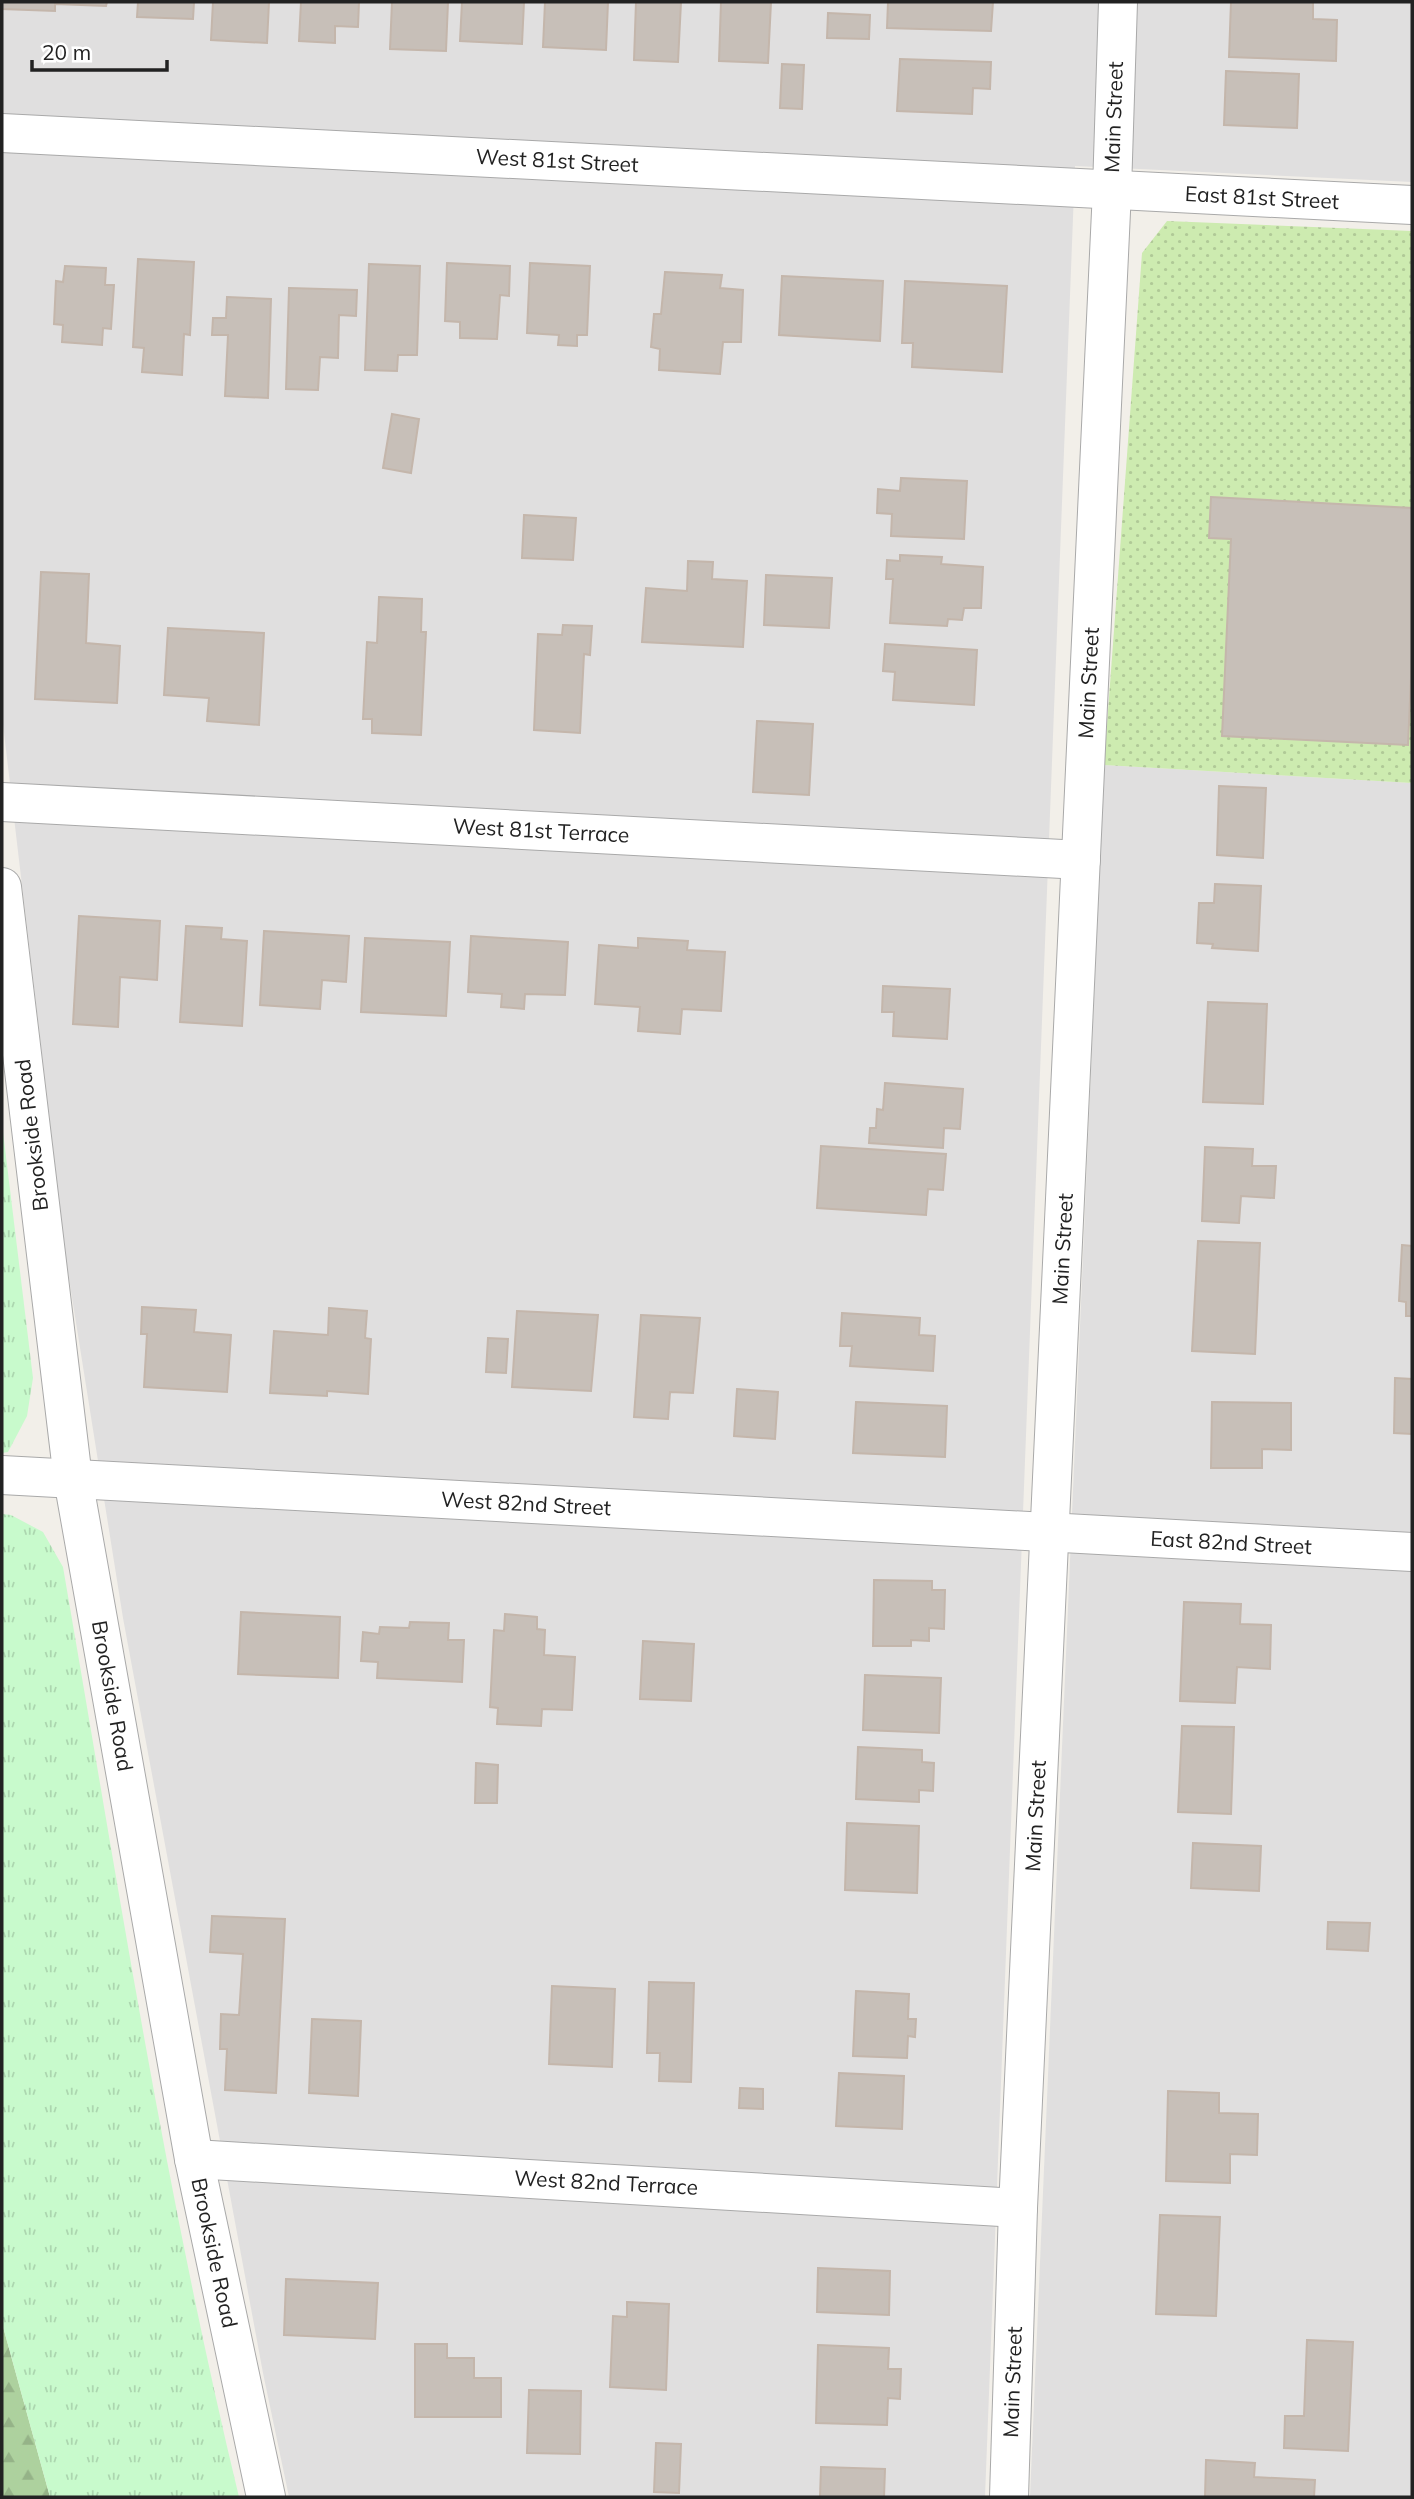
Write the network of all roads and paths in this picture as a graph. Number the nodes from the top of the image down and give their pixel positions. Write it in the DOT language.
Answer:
graph roads {
  1 [pos="1118,2"];
  2 [pos="2,133"];
  3 [pos="1112,190"];
  4 [pos="1412,205"];
  5 [pos="2,802"];
  6 [pos="1081,860"];
  7 [pos="2,887"];
  8 [pos="2,1475"];
  9 [pos="73,1479"];
  10 [pos="1049,1534"];
  11 [pos="1412,1552"];
  12 [pos="194,2159"];
  13 [pos="1018,2208"];
  14 [pos="266,2497"];
  15 [pos="1009,2497"];
  1 -- 3 [label="street, Main Street"];
  2 -- 3 [label="street, West 81st Street"];
  3 -- 4 [label="street, East 81st Street"];
  3 -- 6 [label="street, Main Street"];
  5 -- 6 [label="street, West 81st Terrace"];
  6 -- 10 [label="street, Main Street"];
  7 -- 9 [label="street, Brookside Road"];
  8 -- 9 [label="street, West 82nd Street"];
  9 -- 10 [label="street, West 82nd Street"];
  9 -- 12 [label="street, Brookside Road"];
  10 -- 11 [label="street, East 82nd Street"];
  10 -- 13 [label="street, Main Street"];
  12 -- 13 [label="street, West 82nd Terrace"];
  12 -- 14 [label="street, Brookside Road"];
  13 -- 15 [label="street, Main Street"];
}
